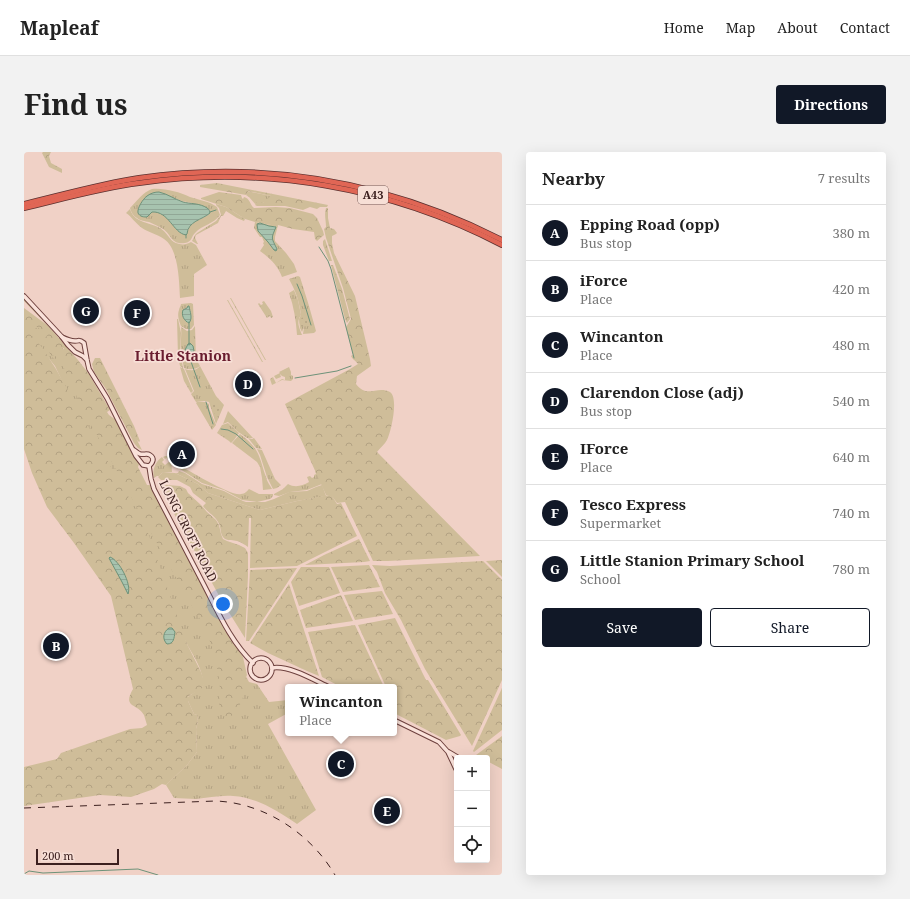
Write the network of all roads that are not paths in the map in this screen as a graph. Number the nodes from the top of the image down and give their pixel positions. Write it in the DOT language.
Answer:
graph roads {
  1 [pos="24,204"];
  2 [pos="24,208"];
  3 [pos="502,240"];
  4 [pos="502,245"];
  5 [pos="24,296"];
  6 [pos="62,337"];
  7 [pos="75,341"];
  8 [pos="85,349"];
  9 [pos="74,350"];
  10 [pos="79,353"];
  11 [pos="87,360"];
  12 [pos="134,450"];
  13 [pos="144,455"];
  14 [pos="141,462"];
  15 [pos="149,466"];
  16 [pos="253,663"];
  17 [pos="272,668"];
  18 [pos="323,684"];
  19 [pos="397,721"];
  20 [pos="448,752"];
  21 [pos="454,755"];
  22 [pos="454,763"];
  1 -- 3 [label="highway, A43"];
  2 -- 4 [label="highway, A43"];
  5 -- 6 [label="street"];
  6 -- 7 [label="street"];
  6 -- 9 [label="street"];
  7 -- 8 [label="street"];
  7 -- 9 [label="street"];
  8 -- 10 [label="street"];
  8 -- 11 [label="street"];
  9 -- 10 [label="street"];
  10 -- 11 [label="street"];
  11 -- 12 [label="street"];
  12 -- 13 [label="street"];
  12 -- 14 [label="street"];
  13 -- 14 [label="street"];
  13 -- 15 [label="street"];
  14 -- 15 [label="street"];
  15 -- 16 [label="street, LONG CROFT ROAD"];
  16 -- 17 [label="street"];
  16 -- 17 [label="street"];
  17 -- 18 [label="street"];
  19 -- 20 [label="street"];
  20 -- 21 [label="street"];
  20 -- 22 [label="street"];
}
